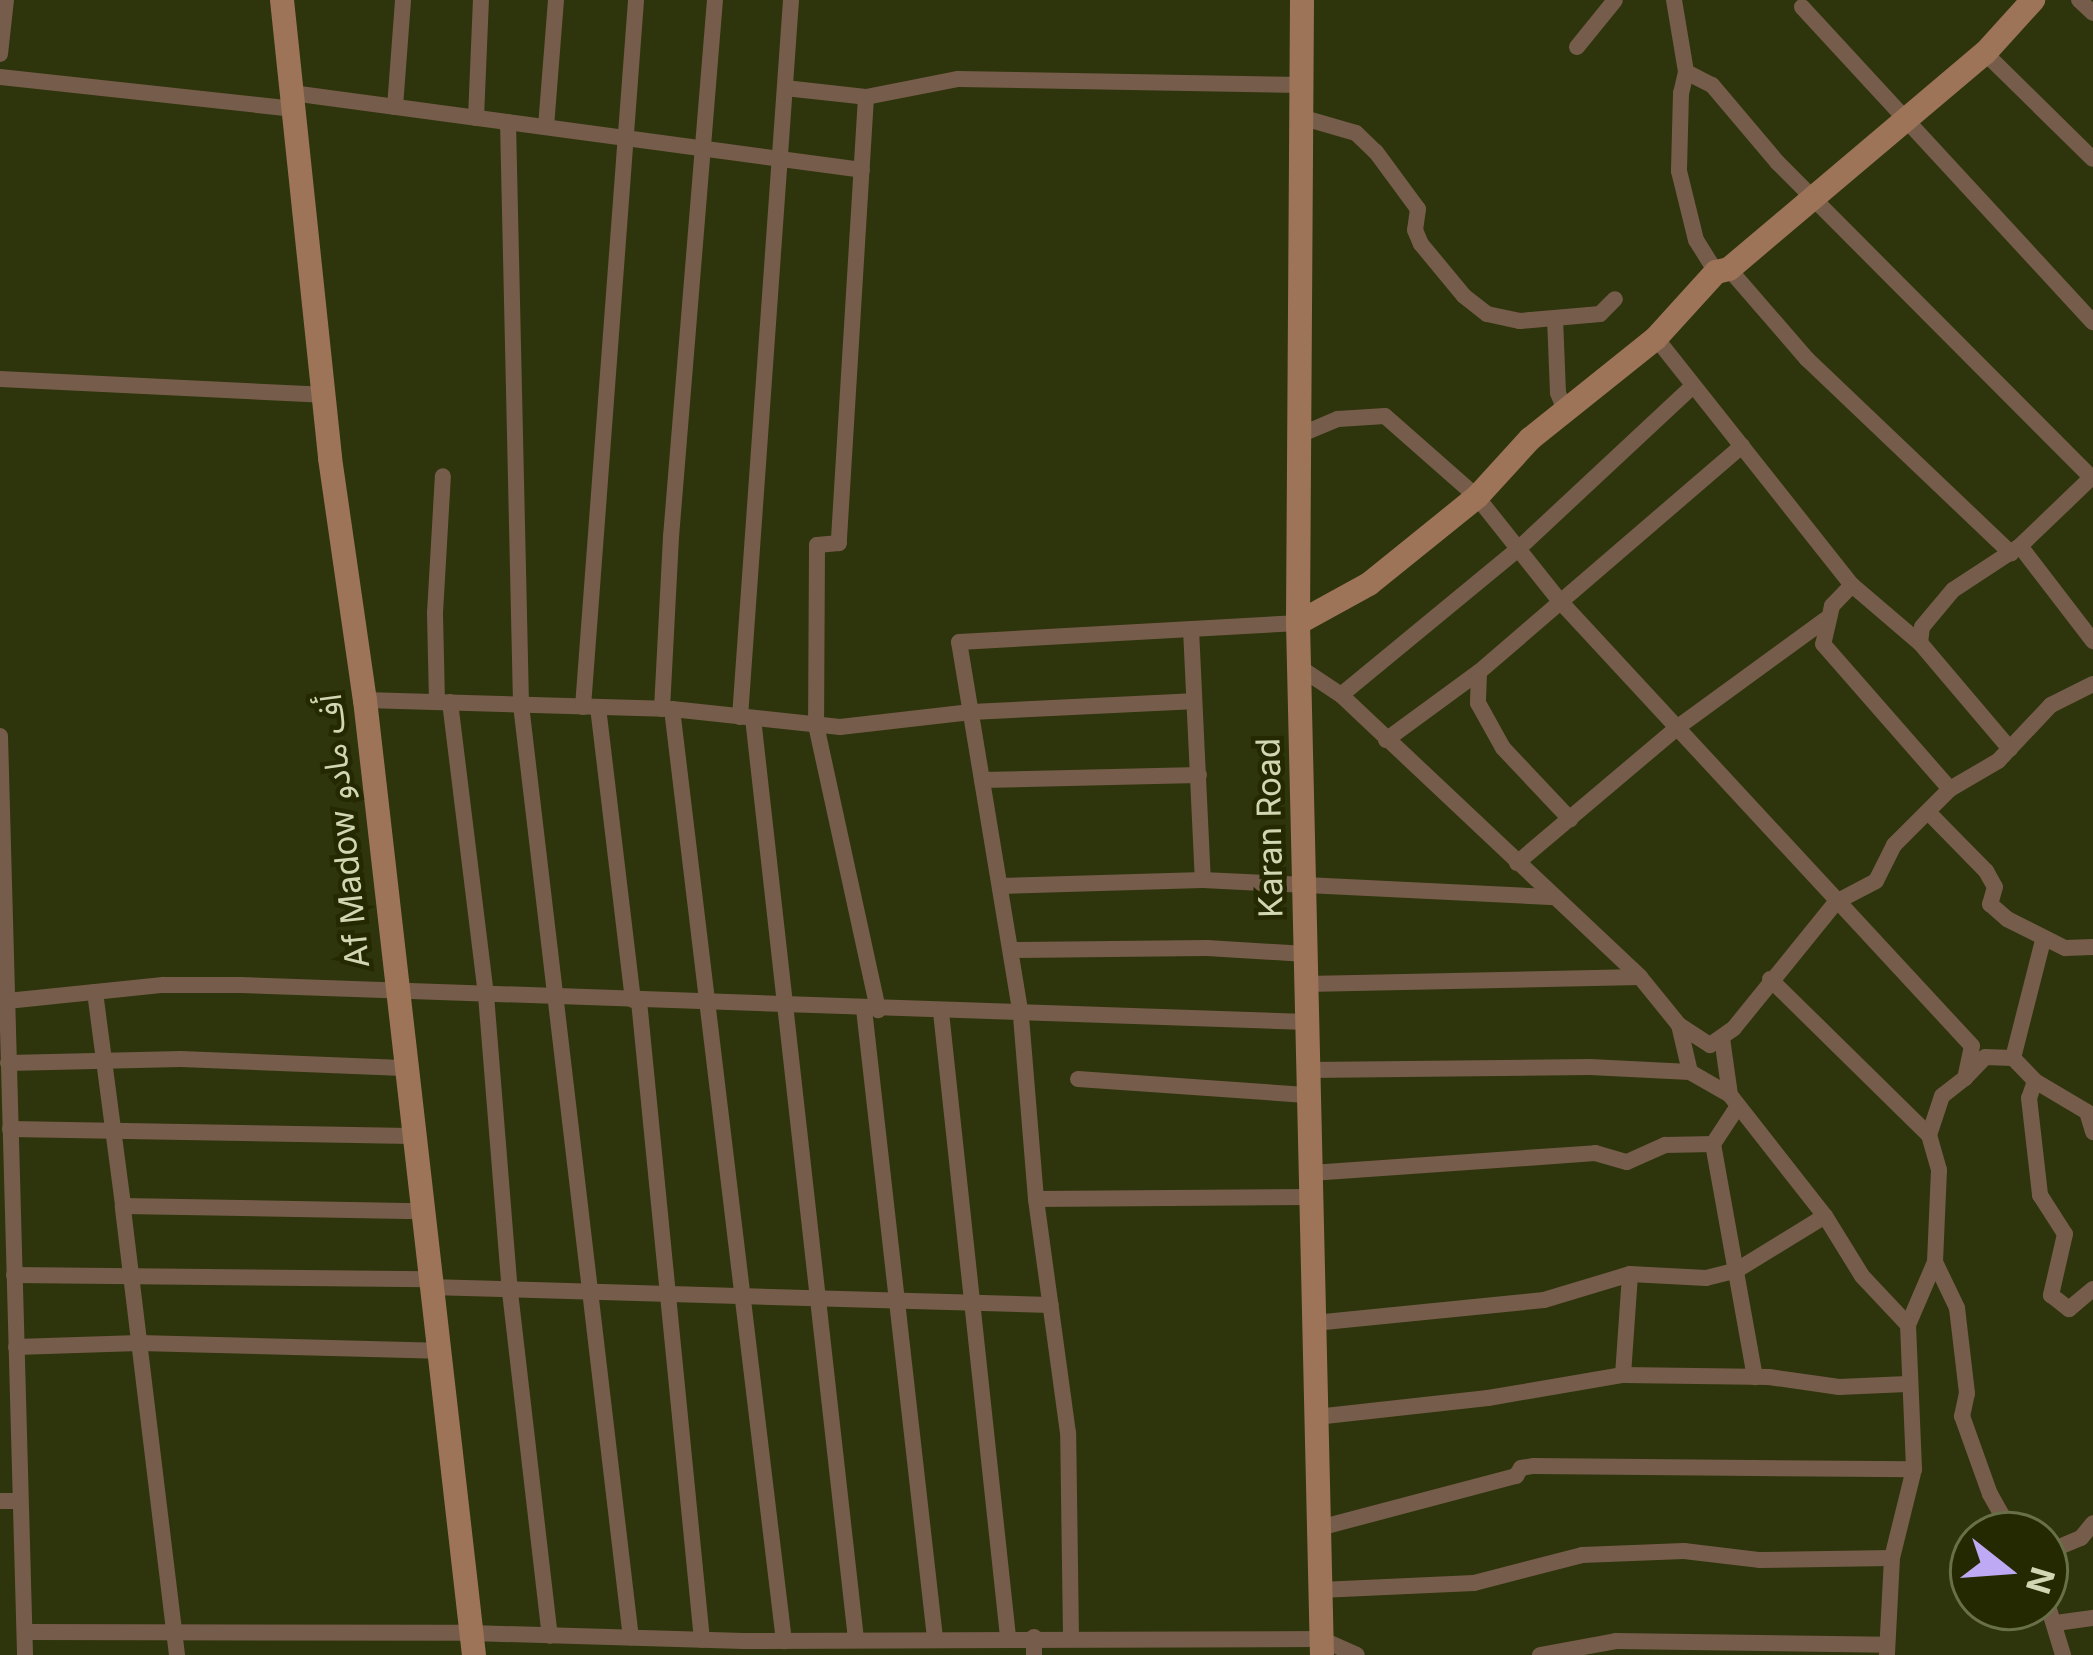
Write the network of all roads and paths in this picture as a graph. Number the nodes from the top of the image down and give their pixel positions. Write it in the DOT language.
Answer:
graph roads {
  1 [pos="6,0"];
  2 [pos="282,0"];
  3 [pos="403,0"];
  4 [pos="481,0"];
  5 [pos="556,0"];
  6 [pos="636,0"];
  7 [pos="715,0"];
  8 [pos="791,0"];
  9 [pos="1302,0"];
  10 [pos="1616,0"];
  11 [pos="1674,0"];
  12 [pos="2032,0"];
  13 [pos="2079,0"];
  14 [pos="1802,7"];
  15 [pos="2093,13"];
  16 [pos="1577,47"];
  17 [pos="1985,53"];
  18 [pos="0,54"];
  19 [pos="1686,72"];
  20 [pos="0,77"];
  21 [pos="1302,86"];
  22 [pos="785,88"];
  23 [pos="866,97"];
  24 [pos="293,101"];
  25 [pos="395,107"];
  26 [pos="476,118"];
  27 [pos="1304,118"];
  28 [pos="1904,120"];
  29 [pos="508,122"];
  30 [pos="546,127"];
  31 [pos="626,138"];
  32 [pos="706,149"];
  33 [pos="780,159"];
  34 [pos="2093,159"];
  35 [pos="862,170"];
  36 [pos="1816,197"];
  37 [pos="1722,270"];
  38 [pos="1615,298"];
  39 [pos="1555,318"];
  40 [pos="2093,322"];
  41 [pos="1657,338"];
  42 [pos="0,379"];
  43 [pos="1694,386"];
  44 [pos="323,395"];
  45 [pos="1564,410"];
  46 [pos="1302,434"];
  47 [pos="1742,446"];
  48 [pos="443,476"];
  49 [pos="2093,478"];
  50 [pos="1477,497"];
  51 [pos="2015,549"];
  52 [pos="1517,550"];
  53 [pos="1852,585"];
  54 [pos="1558,599"];
  55 [pos="1826,619"];
  56 [pos="1298,622"];
  57 [pos="1191,628"];
  58 [pos="2093,641"];
  59 [pos="1920,643"];
  60 [pos="1299,668"];
  61 [pos="1478,672"];
  62 [pos="2093,684"];
  63 [pos="1341,694"];
  64 [pos="365,700"];
  65 [pos="1192,701"];
  66 [pos="444,702"];
  67 [pos="521,705"];
  68 [pos="591,707"];
  69 [pos="667,709"];
  70 [pos="971,712"];
  71 [pos="747,717"];
  72 [pos="816,725"];
  73 [pos="1678,728"];
  74 [pos="0,736"];
  75 [pos="1385,740"];
  76 [pos="2010,749"];
  77 [pos="1198,775"];
  78 [pos="982,779"];
  79 [pos="1950,789"];
  80 [pos="1930,814"];
  81 [pos="1570,819"];
  82 [pos="1517,862"];
  83 [pos="1203,880"];
  84 [pos="1306,884"];
  85 [pos="1000,886"];
  86 [pos="1557,897"];
  87 [pos="1836,902"];
  88 [pos="2043,940"];
  89 [pos="2093,947"];
  90 [pos="1011,950"];
  91 [pos="1306,954"];
  92 [pos="1640,977"];
  93 [pos="1770,979"];
  94 [pos="1306,984"];
  95 [pos="394,991"];
  96 [pos="94,992"];
  97 [pos="487,995"];
  98 [pos="556,997"];
  99 [pos="636,1000"];
  100 [pos="7,1001"];
  101 [pos="712,1004"];
  102 [pos="789,1006"];
  103 [pos="872,1010"];
  104 [pos="941,1012"];
  105 [pos="1021,1016"];
  106 [pos="1307,1022"];
  107 [pos="1679,1024"];
  108 [pos="1722,1038"];
  109 [pos="2013,1058"];
  110 [pos="104,1061"];
  111 [pos="8,1063"];
  112 [pos="403,1067"];
  113 [pos="1690,1072"];
  114 [pos="1965,1078"];
  115 [pos="1078,1079"];
  116 [pos="2035,1081"];
  117 [pos="1309,1082"];
  118 [pos="1734,1101"];
  119 [pos="10,1130"];
  120 [pos="113,1131"];
  121 [pos="2093,1132"];
  122 [pos="1929,1135"];
  123 [pos="411,1136"];
  124 [pos="1713,1144"];
  125 [pos="1311,1185"];
  126 [pos="1036,1199"];
  127 [pos="122,1206"];
  128 [pos="420,1211"];
  129 [pos="1826,1216"];
  130 [pos="1935,1262"];
  131 [pos="1737,1270"];
  132 [pos="131,1273"];
  133 [pos="1630,1274"];
  134 [pos="14,1275"];
  135 [pos="429,1283"];
  136 [pos="510,1289"];
  137 [pos="2093,1289"];
  138 [pos="591,1292"];
  139 [pos="668,1294"];
  140 [pos="745,1296"];
  141 [pos="820,1298"];
  142 [pos="897,1300"];
  143 [pos="972,1302"];
  144 [pos="1051,1305"];
  145 [pos="1314,1323"];
  146 [pos="1908,1325"];
  147 [pos="139,1343"];
  148 [pos="16,1347"];
  149 [pos="437,1351"];
  150 [pos="1623,1375"];
  151 [pos="1755,1376"];
  152 [pos="1907,1384"];
  153 [pos="1316,1417"];
  154 [pos="1914,1469"];
  155 [pos="20,1501"];
  156 [pos="0,1502"];
  157 [pos="2000,1511"];
  158 [pos="2093,1523"];
  159 [pos="1318,1528"];
  160 [pos="2069,1543"];
  161 [pos="1892,1558"];
  162 [pos="1320,1590"];
  163 [pos="25,1632"];
  164 [pos="175,1633"];
  165 [pos="550,1636"];
  166 [pos="1008,1637"];
  167 [pos="1071,1637"];
  168 [pos="631,1638"];
  169 [pos="935,1638"];
  170 [pos="703,1640"];
  171 [pos="856,1640"];
  172 [pos="784,1641"];
  173 [pos="472,1644"];
  174 [pos="1034,1646"];
  175 [pos="1322,1647"];
  176 [pos="744,1648"];
  177 [pos="1887,1650"];
  178 [pos="25,1655"];
  179 [pos="177,1655"];
  180 [pos="1357,1655"];
  181 [pos="1540,1655"];
  1 -- 18 [label="street"];
  2 -- 24 [label="street, Af Madow أف مادو"];
  3 -- 25 [label="street"];
  4 -- 26 [label="street"];
  5 -- 30 [label="street"];
  6 -- 31 [label="street"];
  7 -- 32 [label="street"];
  8 -- 22 [label="street"];
  9 -- 21 [label="street, Karan Road"];
  10 -- 16 [label="street"];
  11 -- 19 [label="street"];
  12 -- 17 [label="street"];
  13 -- 15 [label="street"];
  14 -- 28 [label="street"];
  17 -- 28 [label="street"];
  17 -- 34 [label="street"];
  19 -- 36 [label="street"];
  19 -- 37 [label="street"];
  20 -- 24 [label="street"];
  21 -- 23 [label="street"];
  21 -- 27 [label="street, Karan Road"];
  22 -- 23 [label="street"];
  22 -- 33 [label="street"];
  23 -- 35 [label="street"];
  24 -- 25 [label="street"];
  24 -- 44 [label="street, Af Madow أف مادو"];
  25 -- 26 [label="street"];
  26 -- 29 [label="street"];
  27 -- 39 [label="street"];
  27 -- 46 [label="street, Karan Road"];
  28 -- 36 [label="street"];
  28 -- 40 [label="street"];
  29 -- 30 [label="street"];
  29 -- 67 [label="street"];
  30 -- 31 [label="street"];
  31 -- 32 [label="street"];
  31 -- 68 [label="street"];
  32 -- 33 [label="street"];
  32 -- 69 [label="street"];
  33 -- 35 [label="street"];
  33 -- 71 [label="street"];
  35 -- 72 [label="street"];
  36 -- 37 [label="street"];
  36 -- 49 [label="street"];
  37 -- 41 [label="street"];
  37 -- 51 [label="street"];
  38 -- 39 [label="street"];
  39 -- 45 [label="street"];
  41 -- 43 [label="street"];
  41 -- 45 [label="street"];
  42 -- 44 [label="street"];
  43 -- 47 [label="street"];
  43 -- 52 [label="street"];
  44 -- 64 [label="street, Af Madow أف مادو"];
  45 -- 50 [label="street"];
  46 -- 50 [label="street"];
  46 -- 56 [label="street, Karan Road"];
  47 -- 53 [label="street"];
  47 -- 54 [label="street"];
  48 -- 66 [label="street"];
  49 -- 51 [label="street"];
  50 -- 52 [label="street"];
  50 -- 56 [label="street"];
  51 -- 58 [label="street"];
  51 -- 59 [label="street"];
  52 -- 54 [label="street"];
  52 -- 63 [label="street"];
  53 -- 55 [label="street"];
  53 -- 59 [label="street"];
  54 -- 61 [label="street"];
  54 -- 73 [label="street"];
  55 -- 73 [label="street"];
  55 -- 79 [label="street"];
  56 -- 57 [label="street"];
  56 -- 60 [label="street, Karan Road"];
  57 -- 65 [label="street"];
  57 -- 70 [label="street"];
  59 -- 76 [label="street"];
  60 -- 63 [label="street"];
  60 -- 84 [label="street, Karan Road"];
  61 -- 75 [label="street"];
  61 -- 81 [label="street"];
  62 -- 76 [label="street"];
  63 -- 75 [label="street"];
  64 -- 66 [label="street"];
  64 -- 95 [label="street, Af Madow أف مادو"];
  65 -- 70 [label="street"];
  65 -- 77 [label="street"];
  66 -- 67 [label="street"];
  66 -- 97 [label="street"];
  67 -- 68 [label="street"];
  67 -- 98 [label="street"];
  68 -- 69 [label="street"];
  68 -- 99 [label="street"];
  69 -- 71 [label="street"];
  69 -- 101 [label="street"];
  70 -- 72 [label="street"];
  70 -- 78 [label="street"];
  71 -- 72 [label="street"];
  71 -- 102 [label="street"];
  72 -- 103 [label="street"];
  73 -- 81 [label="street"];
  73 -- 87 [label="street"];
  74 -- 100 [label="street"];
  75 -- 82 [label="street"];
  76 -- 79 [label="street"];
  77 -- 78 [label="street"];
  77 -- 83 [label="street"];
  78 -- 85 [label="street"];
  79 -- 80 [label="street"];
  80 -- 87 [label="street"];
  80 -- 88 [label="street"];
  81 -- 82 [label="street"];
  82 -- 86 [label="street"];
  83 -- 84 [label="street"];
  83 -- 85 [label="street"];
  84 -- 86 [label="street"];
  84 -- 91 [label="street, Karan Road"];
  85 -- 90 [label="street"];
  86 -- 92 [label="street"];
  87 -- 93 [label="street"];
  87 -- 114 [label="street"];
  88 -- 89 [label="street"];
  88 -- 109 [label="street"];
  90 -- 91 [label="street"];
  90 -- 105 [label="street"];
  91 -- 94 [label="street, Karan Road"];
  92 -- 94 [label="street"];
  92 -- 107 [label="street"];
  93 -- 108 [label="street"];
  93 -- 122 [label="street"];
  94 -- 106 [label="street, Karan Road"];
  95 -- 96 [label="street"];
  95 -- 97 [label="street"];
  95 -- 112 [label="street, Af Madow أف مادو"];
  96 -- 100 [label="street"];
  96 -- 110 [label="street"];
  97 -- 98 [label="street"];
  97 -- 136 [label="street"];
  98 -- 99 [label="street"];
  98 -- 138 [label="street"];
  99 -- 101 [label="street"];
  99 -- 139 [label="street"];
  100 -- 111 [label="street"];
  101 -- 102 [label="street"];
  101 -- 140 [label="street"];
  102 -- 103 [label="street"];
  102 -- 141 [label="street"];
  103 -- 104 [label="street"];
  103 -- 142 [label="street"];
  104 -- 105 [label="street"];
  104 -- 143 [label="street"];
  105 -- 106 [label="street"];
  105 -- 126 [label="street"];
  106 -- 117 [label="street, Karan Road"];
  107 -- 108 [label="street"];
  107 -- 113 [label="street"];
  108 -- 118 [label="street"];
  109 -- 114 [label="street"];
  109 -- 116 [label="street"];
  110 -- 111 [label="street"];
  110 -- 112 [label="street"];
  110 -- 120 [label="street"];
  111 -- 119 [label="street"];
  112 -- 123 [label="street, Af Madow أف مادو"];
  113 -- 117 [label="street"];
  113 -- 118 [label="street"];
  114 -- 122 [label="street"];
  115 -- 117 [label="street"];
  116 -- 121 [label="street"];
  116 -- 137 [label="street"];
  117 -- 125 [label="street, Karan Road"];
  118 -- 124 [label="street"];
  118 -- 129 [label="street"];
  119 -- 120 [label="street"];
  119 -- 134 [label="street"];
  120 -- 123 [label="street"];
  120 -- 127 [label="street"];
  122 -- 130 [label="street"];
  123 -- 128 [label="street, Af Madow أف مادو"];
  124 -- 125 [label="street"];
  124 -- 131 [label="street"];
  125 -- 126 [label="street"];
  125 -- 145 [label="street, Karan Road"];
  126 -- 144 [label="street"];
  127 -- 128 [label="street"];
  127 -- 132 [label="street"];
  128 -- 135 [label="street, Af Madow أف مادو"];
  129 -- 131 [label="street"];
  129 -- 146 [label="street"];
  130 -- 146 [label="street"];
  130 -- 157 [label="street"];
  131 -- 133 [label="street"];
  131 -- 151 [label="street"];
  132 -- 134 [label="street"];
  132 -- 135 [label="street"];
  132 -- 147 [label="street"];
  133 -- 145 [label="street"];
  133 -- 150 [label="street"];
  134 -- 148 [label="street"];
  135 -- 136 [label="street"];
  135 -- 149 [label="street, Af Madow أف مادو"];
  136 -- 138 [label="street"];
  136 -- 165 [label="street"];
  138 -- 139 [label="street"];
  138 -- 168 [label="street"];
  139 -- 140 [label="street"];
  139 -- 170 [label="street"];
  140 -- 141 [label="street"];
  140 -- 172 [label="street"];
  141 -- 142 [label="street"];
  141 -- 171 [label="street"];
  142 -- 143 [label="street"];
  142 -- 169 [label="street"];
  143 -- 144 [label="street"];
  143 -- 166 [label="street"];
  144 -- 167 [label="street"];
  145 -- 153 [label="street, Karan Road"];
  146 -- 152 [label="street"];
  147 -- 148 [label="street"];
  147 -- 149 [label="street"];
  147 -- 164 [label="street"];
  148 -- 155 [label="street"];
  149 -- 173 [label="street, Af Madow أف مادو"];
  150 -- 151 [label="street"];
  150 -- 153 [label="street"];
  151 -- 152 [label="street"];
  152 -- 154 [label="street"];
  153 -- 159 [label="street, Karan Road"];
  154 -- 159 [label="street"];
  154 -- 161 [label="street"];
  155 -- 156 [label="street"];
  155 -- 163 [label="street"];
  158 -- 160 [label="street"];
  159 -- 162 [label="street, Karan Road"];
  161 -- 162 [label="street"];
  161 -- 177 [label="street"];
  162 -- 175 [label="street, Karan Road"];
  163 -- 164 [label="street"];
  163 -- 178 [label="street"];
  164 -- 173 [label="street"];
  164 -- 179 [label="street"];
  165 -- 168 [label="street"];
  165 -- 173 [label="street"];
  166 -- 169 [label="street"];
  166 -- 174 [label="street"];
  167 -- 174 [label="street"];
  167 -- 175 [label="street"];
  168 -- 170 [label="street"];
  169 -- 171 [label="street"];
  170 -- 176 [label="street"];
  171 -- 172 [label="street"];
  172 -- 176 [label="street"];
  175 -- 180 [label="street"];
  177 -- 181 [label="street"];
}
